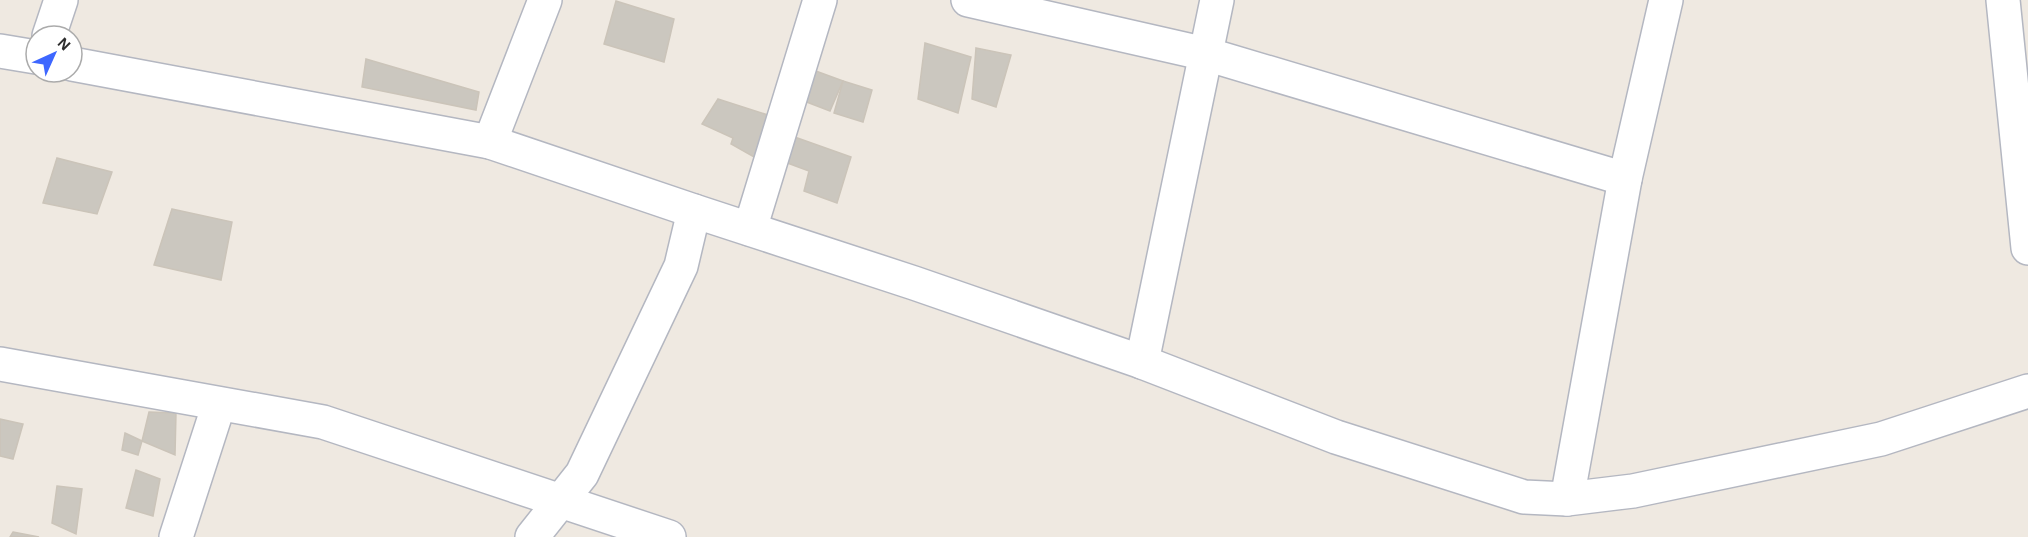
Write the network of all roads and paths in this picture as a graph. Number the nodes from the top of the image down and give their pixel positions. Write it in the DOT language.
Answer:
graph roads {
  1 [pos="61,0"];
  2 [pos="545,0"];
  3 [pos="820,0"];
  4 [pos="968,0"];
  5 [pos="1217,0"];
  6 [pos="1666,0"];
  7 [pos="2003,0"];
  8 [pos="53,24"];
  9 [pos="0,51"];
  10 [pos="1206,54"];
  11 [pos="24,55"];
  12 [pos="84,66"];
  13 [pos="490,142"];
  14 [pos="1625,179"];
  15 [pos="694,211"];
  16 [pos="750,229"];
  17 [pos="2028,248"];
  18 [pos="1142,362"];
  19 [pos="0,364"];
  20 [pos="2028,391"];
  21 [pos="219,404"];
  22 [pos="1567,499"];
  23 [pos="562,501"];
  24 [pos="176,537"];
  25 [pos="532,537"];
  26 [pos="669,537"];
  1 -- 8 [label="street"];
  2 -- 13 [label="street"];
  3 -- 16 [label="street"];
  4 -- 10 [label="street"];
  5 -- 10 [label="street"];
  6 -- 14 [label="street"];
  7 -- 17 [label="street"];
  9 -- 11 [label="street"];
  10 -- 14 [label="street"];
  10 -- 18 [label="street"];
  12 -- 13 [label="street"];
  13 -- 15 [label="street"];
  14 -- 22 [label="street"];
  15 -- 16 [label="street"];
  15 -- 23 [label="street"];
  16 -- 18 [label="street"];
  18 -- 22 [label="street"];
  19 -- 21 [label="street"];
  20 -- 22 [label="street"];
  21 -- 23 [label="street"];
  21 -- 24 [label="street"];
  23 -- 25 [label="street"];
  23 -- 26 [label="street"];
}
